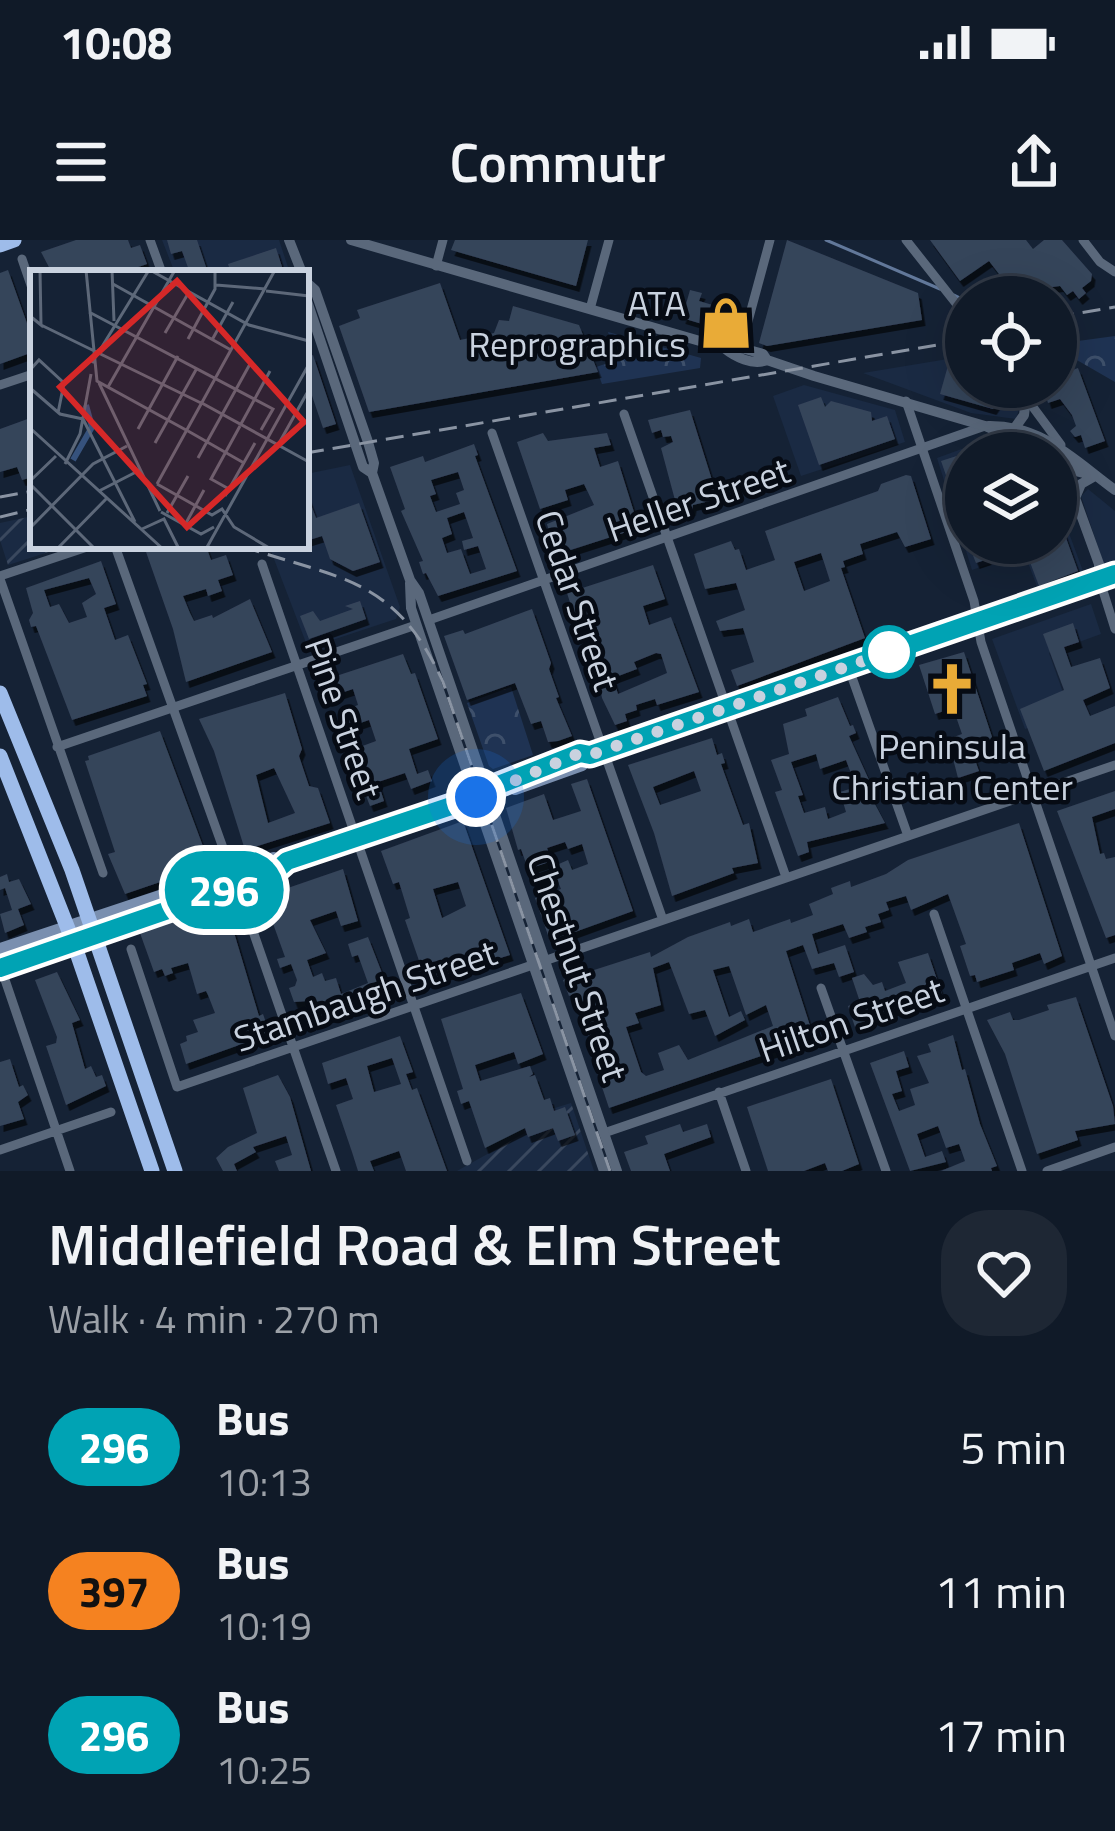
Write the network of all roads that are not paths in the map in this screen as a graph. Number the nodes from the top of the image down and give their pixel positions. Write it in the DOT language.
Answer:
graph roads {
  1 [pos="14,240"];
  2 [pos="150,240"];
  3 [pos="289,240"];
  4 [pos="351,240"];
  5 [pos="443,240"];
  6 [pos="609,240"];
  7 [pos="770,240"];
  8 [pos="906,240"];
  9 [pos="1083,240"];
  10 [pos="0,245"];
  11 [pos="22,259"];
  12 [pos="436,266"];
  13 [pos="161,270"];
  14 [pos="301,270"];
  15 [pos="1115,272"];
  16 [pos="30,282"];
  17 [pos="309,285"];
  18 [pos="945,289"];
  19 [pos="309,307"];
  20 [pos="590,309"];
  21 [pos="741,347"];
  22 [pos="724,348"];
  23 [pos="767,360"];
  24 [pos="30,375"];
  25 [pos="0,386"];
  26 [pos="906,401"];
  27 [pos="1025,408"];
  28 [pos="1033,408"];
  29 [pos="624,414"];
  30 [pos="985,426"];
  31 [pos="1014,429"];
  32 [pos="999,432"];
  33 [pos="1023,432"];
  34 [pos="1051,432"];
  35 [pos="492,434"];
  36 [pos="922,450"];
  37 [pos="1077,460"];
  38 [pos="1077,472"];
  39 [pos="371,473"];
  40 [pos="1095,476"];
  41 [pos="1115,490"];
  42 [pos="665,538"];
  43 [pos="81,549"];
  44 [pos="116,549"];
  45 [pos="262,564"];
  46 [pos="1115,574"];
  47 [pos="0,577"];
  48 [pos="1099,578"];
  49 [pos="544,581"];
  50 [pos="977,621"];
  51 [pos="422,622"];
  52 [pos="1115,629"];
  53 [pos="297,664"];
  54 [pos="848,666"];
  55 [pos="0,693"];
  56 [pos="175,705"];
  57 [pos="726,708"];
  58 [pos="57,747"];
  59 [pos="596,752"];
  60 [pos="0,756"];
  61 [pos="1115,765"];
  62 [pos="1033,794"];
  63 [pos="481,795"];
  64 [pos="908,836"];
  65 [pos="356,837"];
  66 [pos="103,873"];
  67 [pos="786,877"];
  68 [pos="235,879"];
  69 [pos="934,914"];
  70 [pos="87,917"];
  71 [pos="663,920"];
  72 [pos="67,925"];
  73 [pos="93,938"];
  74 [pos="74,944"];
  75 [pos="0,949"];
  76 [pos="131,950"];
  77 [pos="1115,958"];
  78 [pos="540,964"];
  79 [pos="1091,966"];
  80 [pos="1,968"];
  81 [pos="821,988"];
  82 [pos="414,1007"];
  83 [pos="966,1009"];
  84 [pos="1115,1036"];
  85 [pos="293,1047"];
  86 [pos="844,1051"];
  87 [pos="719,1092"];
  88 [pos="111,1112"];
  89 [pos="56,1130"];
  90 [pos="604,1132"];
  91 [pos="1115,1147"];
  92 [pos="0,1150"];
  93 [pos="467,1161"];
  94 [pos="70,1171"];
  95 [pos="152,1171"];
  96 [pos="175,1171"];
  97 [pos="336,1171"];
  98 [pos="604,1171"];
  99 [pos="617,1171"];
  100 [pos="746,1171"];
  101 [pos="886,1171"];
  102 [pos="1022,1171"];
  103 [pos="1047,1171"];
  1 -- 10 [label="highway"];
  2 -- 13 [label="street"];
  3 -- 14 [label="street"];
  4 -- 12 [label="street"];
  5 -- 12 [label="street"];
  6 -- 20 [label="street"];
  7 -- 21 [label="street"];
  8 -- 18 [label="street"];
  9 -- 15 [label="street"];
  11 -- 16 [label="street"];
  12 -- 20 [label="street"];
  17 -- 39 [label="street, Chestnut Street"];
  19 -- 39 [label="street, Chestnut Street"];
  20 -- 22 [label="street"];
  21 -- 22 [label="street"];
  21 -- 23 [label="street"];
  22 -- 23 [label="street"];
  23 -- 26 [label="street"];
  24 -- 25 [label="street"];
  26 -- 30 [label="street"];
  26 -- 36 [label="street"];
  27 -- 31 [label="street"];
  28 -- 34 [label="street"];
  29 -- 42 [label="street"];
  30 -- 31 [label="street"];
  30 -- 32 [label="street"];
  30 -- 36 [label="street, Heller Street"];
  31 -- 33 [label="street"];
  35 -- 49 [label="street, Cedar Street"];
  36 -- 42 [label="street, Heller Street"];
  36 -- 50 [label="street"];
  37 -- 40 [label="street"];
  38 -- 40 [label="street"];
  39 -- 51 [label="street, Chestnut Street"];
  40 -- 41 [label="street"];
  40 -- 48 [label="street"];
  42 -- 49 [label="street, Heller Street"];
  42 -- 57 [label="street"];
  43 -- 47 [label="street"];
  44 -- 56 [label="street"];
  45 -- 53 [label="street, Pine Street"];
  46 -- 48 [label="main road"];
  47 -- 58 [label="street"];
  48 -- 50 [label="main road"];
  48 -- 52 [label="street"];
  49 -- 51 [label="street, Heller Street"];
  49 -- 59 [label="street, Cedar Street"];
  50 -- 54 [label="main road"];
  50 -- 62 [label="street"];
  51 -- 53 [label="street, Heller Street"];
  51 -- 63 [label="street, Chestnut Street"];
  53 -- 56 [label="street, Heller Street"];
  53 -- 65 [label="street, Pine Street"];
  54 -- 57 [label="main road"];
  54 -- 64 [label="street"];
  55 -- 70 [label="highway"];
  56 -- 58 [label="street, Heller Street"];
  56 -- 68 [label="street"];
  57 -- 59 [label="main road"];
  57 -- 67 [label="street"];
  58 -- 66 [label="street"];
  59 -- 63 [label="main road"];
  59 -- 71 [label="street, Cedar Street"];
  60 -- 72 [label="highway"];
  61 -- 62 [label="street, Stambaugh Street"];
  62 -- 64 [label="street, Stambaugh Street"];
  62 -- 79 [label="street"];
  63 -- 65 [label="main road"];
  63 -- 78 [label="street, Chestnut Street"];
  64 -- 67 [label="street, Stambaugh Street"];
  65 -- 68 [label="main road"];
  65 -- 82 [label="street, Pine Street"];
  67 -- 71 [label="street, Stambaugh Street"];
  68 -- 70 [label="main road"];
  68 -- 73 [label="main road"];
  68 -- 85 [label="street"];
  69 -- 83 [label="street"];
  70 -- 72 [label="main road"];
  70 -- 73 [label="highway"];
  71 -- 78 [label="street, Stambaugh Street"];
  72 -- 74 [label="highway"];
  72 -- 75 [label="main road"];
  73 -- 74 [label="main road"];
  73 -- 96 [label="highway"];
  74 -- 80 [label="main road"];
  74 -- 95 [label="highway"];
  76 -- 85 [label="street, Stambaugh Street"];
  77 -- 79 [label="street, Hilton Street"];
  78 -- 82 [label="street, Stambaugh Street"];
  78 -- 90 [label="street, Chestnut Street"];
  78 -- 98 [label="street, Chestnut Street"];
  79 -- 83 [label="street, Hilton Street"];
  79 -- 84 [label="street"];
  80 -- 89 [label="street"];
  81 -- 86 [label="street"];
  82 -- 85 [label="street, Stambaugh Street"];
  82 -- 93 [label="street, Pine Street"];
  83 -- 86 [label="street, Hilton Street"];
  83 -- 102 [label="street"];
  85 -- 97 [label="street"];
  86 -- 87 [label="street, Hilton Street"];
  86 -- 101 [label="street"];
  87 -- 90 [label="street, Hilton Street"];
  87 -- 100 [label="street"];
  88 -- 89 [label="street"];
  89 -- 92 [label="street"];
  89 -- 94 [label="street"];
  90 -- 99 [label="street, Chestnut Street"];
  91 -- 103 [label="street"];
}
